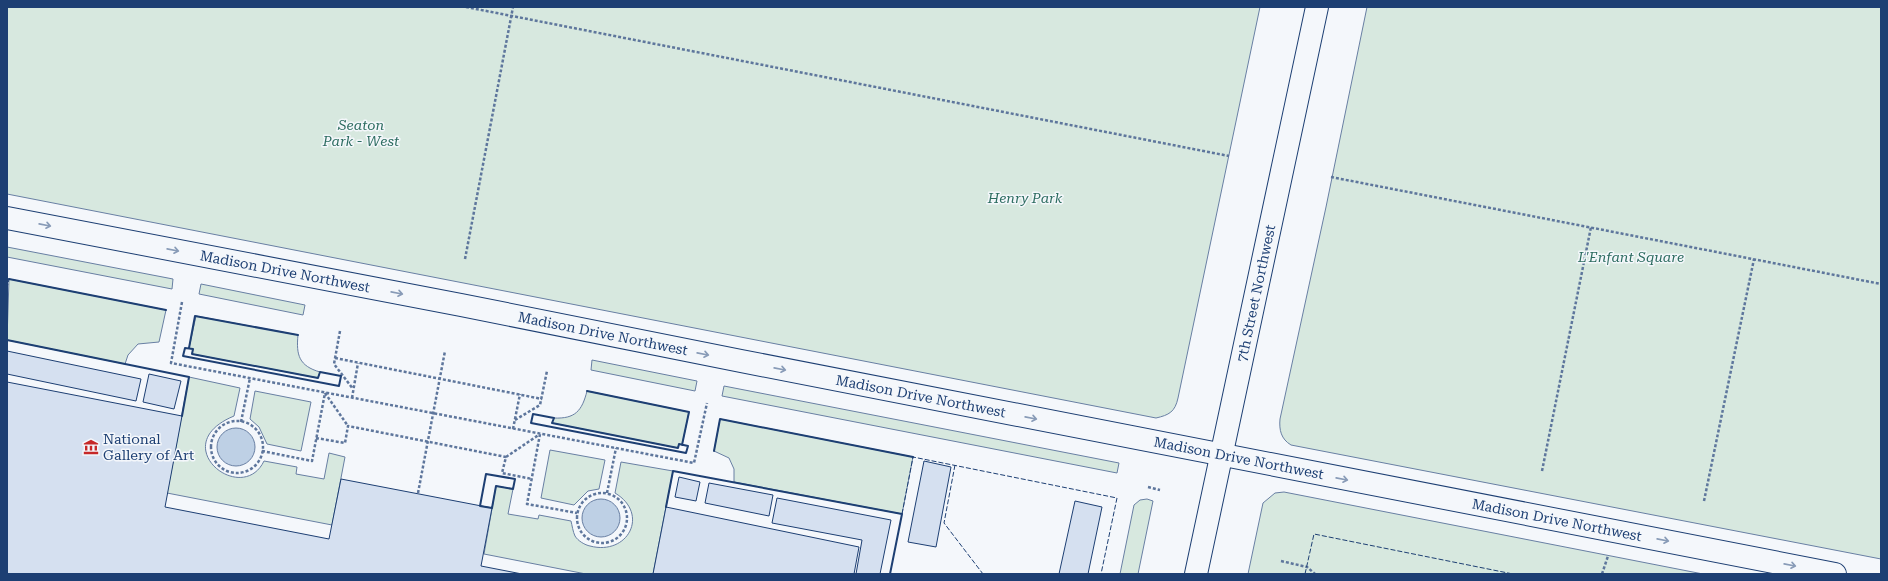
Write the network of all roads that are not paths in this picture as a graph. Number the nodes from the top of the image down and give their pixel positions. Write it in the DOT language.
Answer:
graph roads {
  1 [pos="1317,10"];
  2 [pos="7,218"];
  3 [pos="1222,454"];
  4 [pos="1196,574"];
  5 [pos="1835,574"];
  1 -- 3 [label="street, 7th Street Northwest"];
  2 -- 3 [label="street, Madison Drive Northwest, one-way"];
  3 -- 4 [label="street, 7th Street Northwest"];
  3 -- 5 [label="street, Madison Drive Northwest, one-way"];
}
